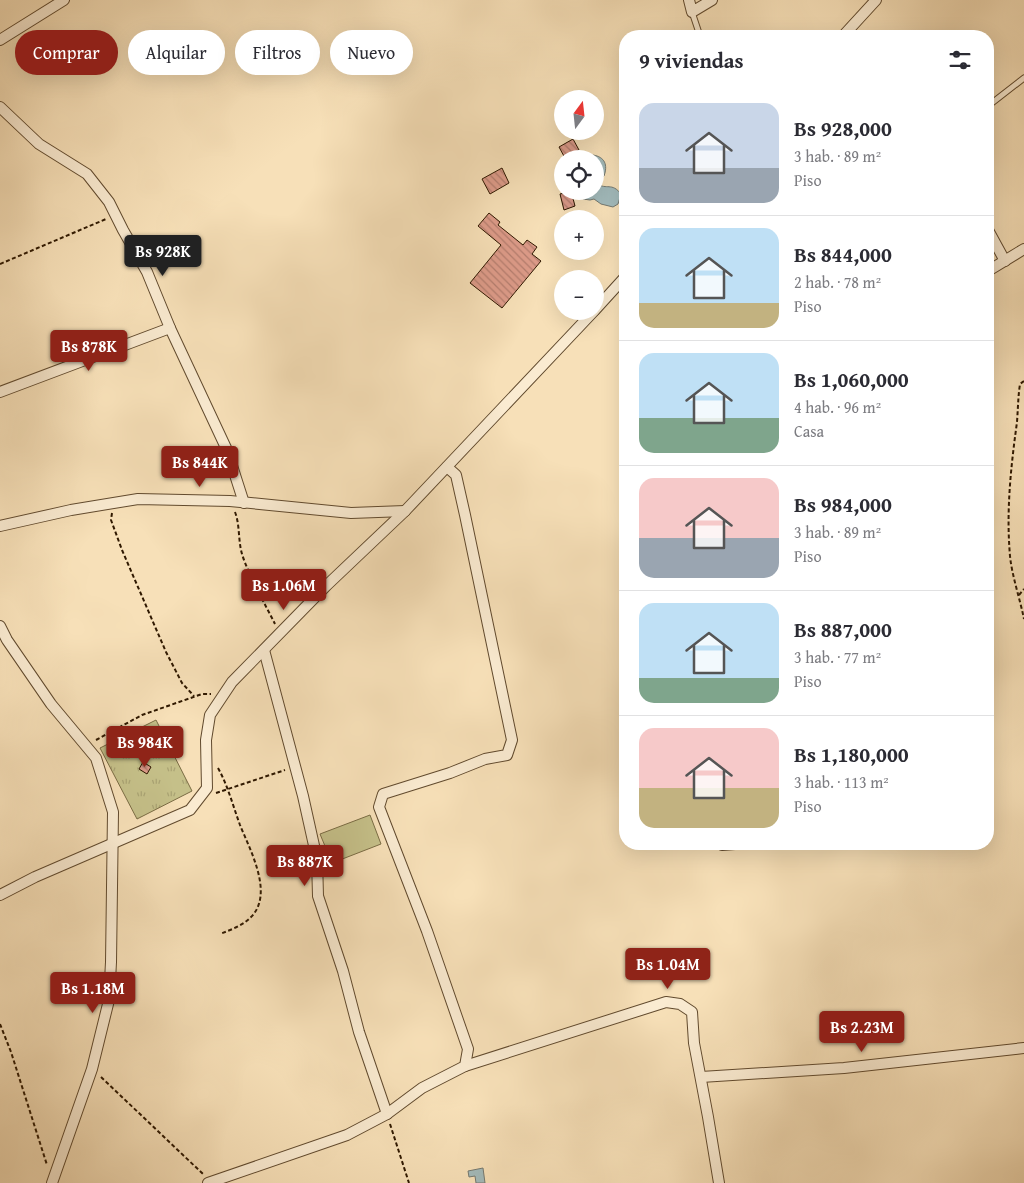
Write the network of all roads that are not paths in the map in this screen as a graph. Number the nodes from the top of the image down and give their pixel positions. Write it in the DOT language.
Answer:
graph roads {
  1 [pos="64,0"];
  2 [pos="689,0"];
  3 [pos="712,0"];
  4 [pos="876,0"];
  5 [pos="692,12"];
  6 [pos="698,30"];
  7 [pos="848,30"];
  8 [pos="0,40"];
  9 [pos="1024,78"];
  10 [pos="994,101"];
  11 [pos="0,108"];
  12 [pos="994,241"];
  13 [pos="1024,248"];
  14 [pos="1005,261"];
  15 [pos="994,267"];
  16 [pos="619,284"];
  17 [pos="604,300"];
  18 [pos="586,320"];
  19 [pos="170,328"];
  20 [pos="0,392"];
  21 [pos="447,467"];
  22 [pos="244,503"];
  23 [pos="405,511"];
  24 [pos="0,526"];
  25 [pos="0,626"];
  26 [pos="264,650"];
  27 [pos="113,843"];
  28 [pos="0,895"];
  29 [pos="1024,1048"];
  30 [pos="465,1066"];
  31 [pos="701,1077"];
  32 [pos="387,1114"];
  33 [pos="210,1182"];
  34 [pos="52,1183"];
  35 [pos="718,1183"];
  1 -- 8 [label="street"];
  2 -- 5 [label="street"];
  3 -- 5 [label="street"];
  4 -- 7 [label="street"];
  5 -- 6 [label="lane"];
  9 -- 10 [label="lane"];
  11 -- 19 [label="street"];
  12 -- 14 [label="street"];
  13 -- 14 [label="street"];
  14 -- 15 [label="street"];
  16 -- 17 [label="street"];
  18 -- 21 [label="street"];
  19 -- 20 [label="street"];
  19 -- 22 [label="street"];
  21 -- 23 [label="street"];
  21 -- 30 [label="street"];
  22 -- 23 [label="street"];
  22 -- 24 [label="street"];
  23 -- 26 [label="street"];
  25 -- 27 [label="street"];
  26 -- 27 [label="street"];
  26 -- 32 [label="street"];
  27 -- 28 [label="street"];
  27 -- 34 [label="street"];
  29 -- 31 [label="street"];
  30 -- 31 [label="street"];
  30 -- 32 [label="street"];
  31 -- 35 [label="street"];
  32 -- 33 [label="street"];
}
